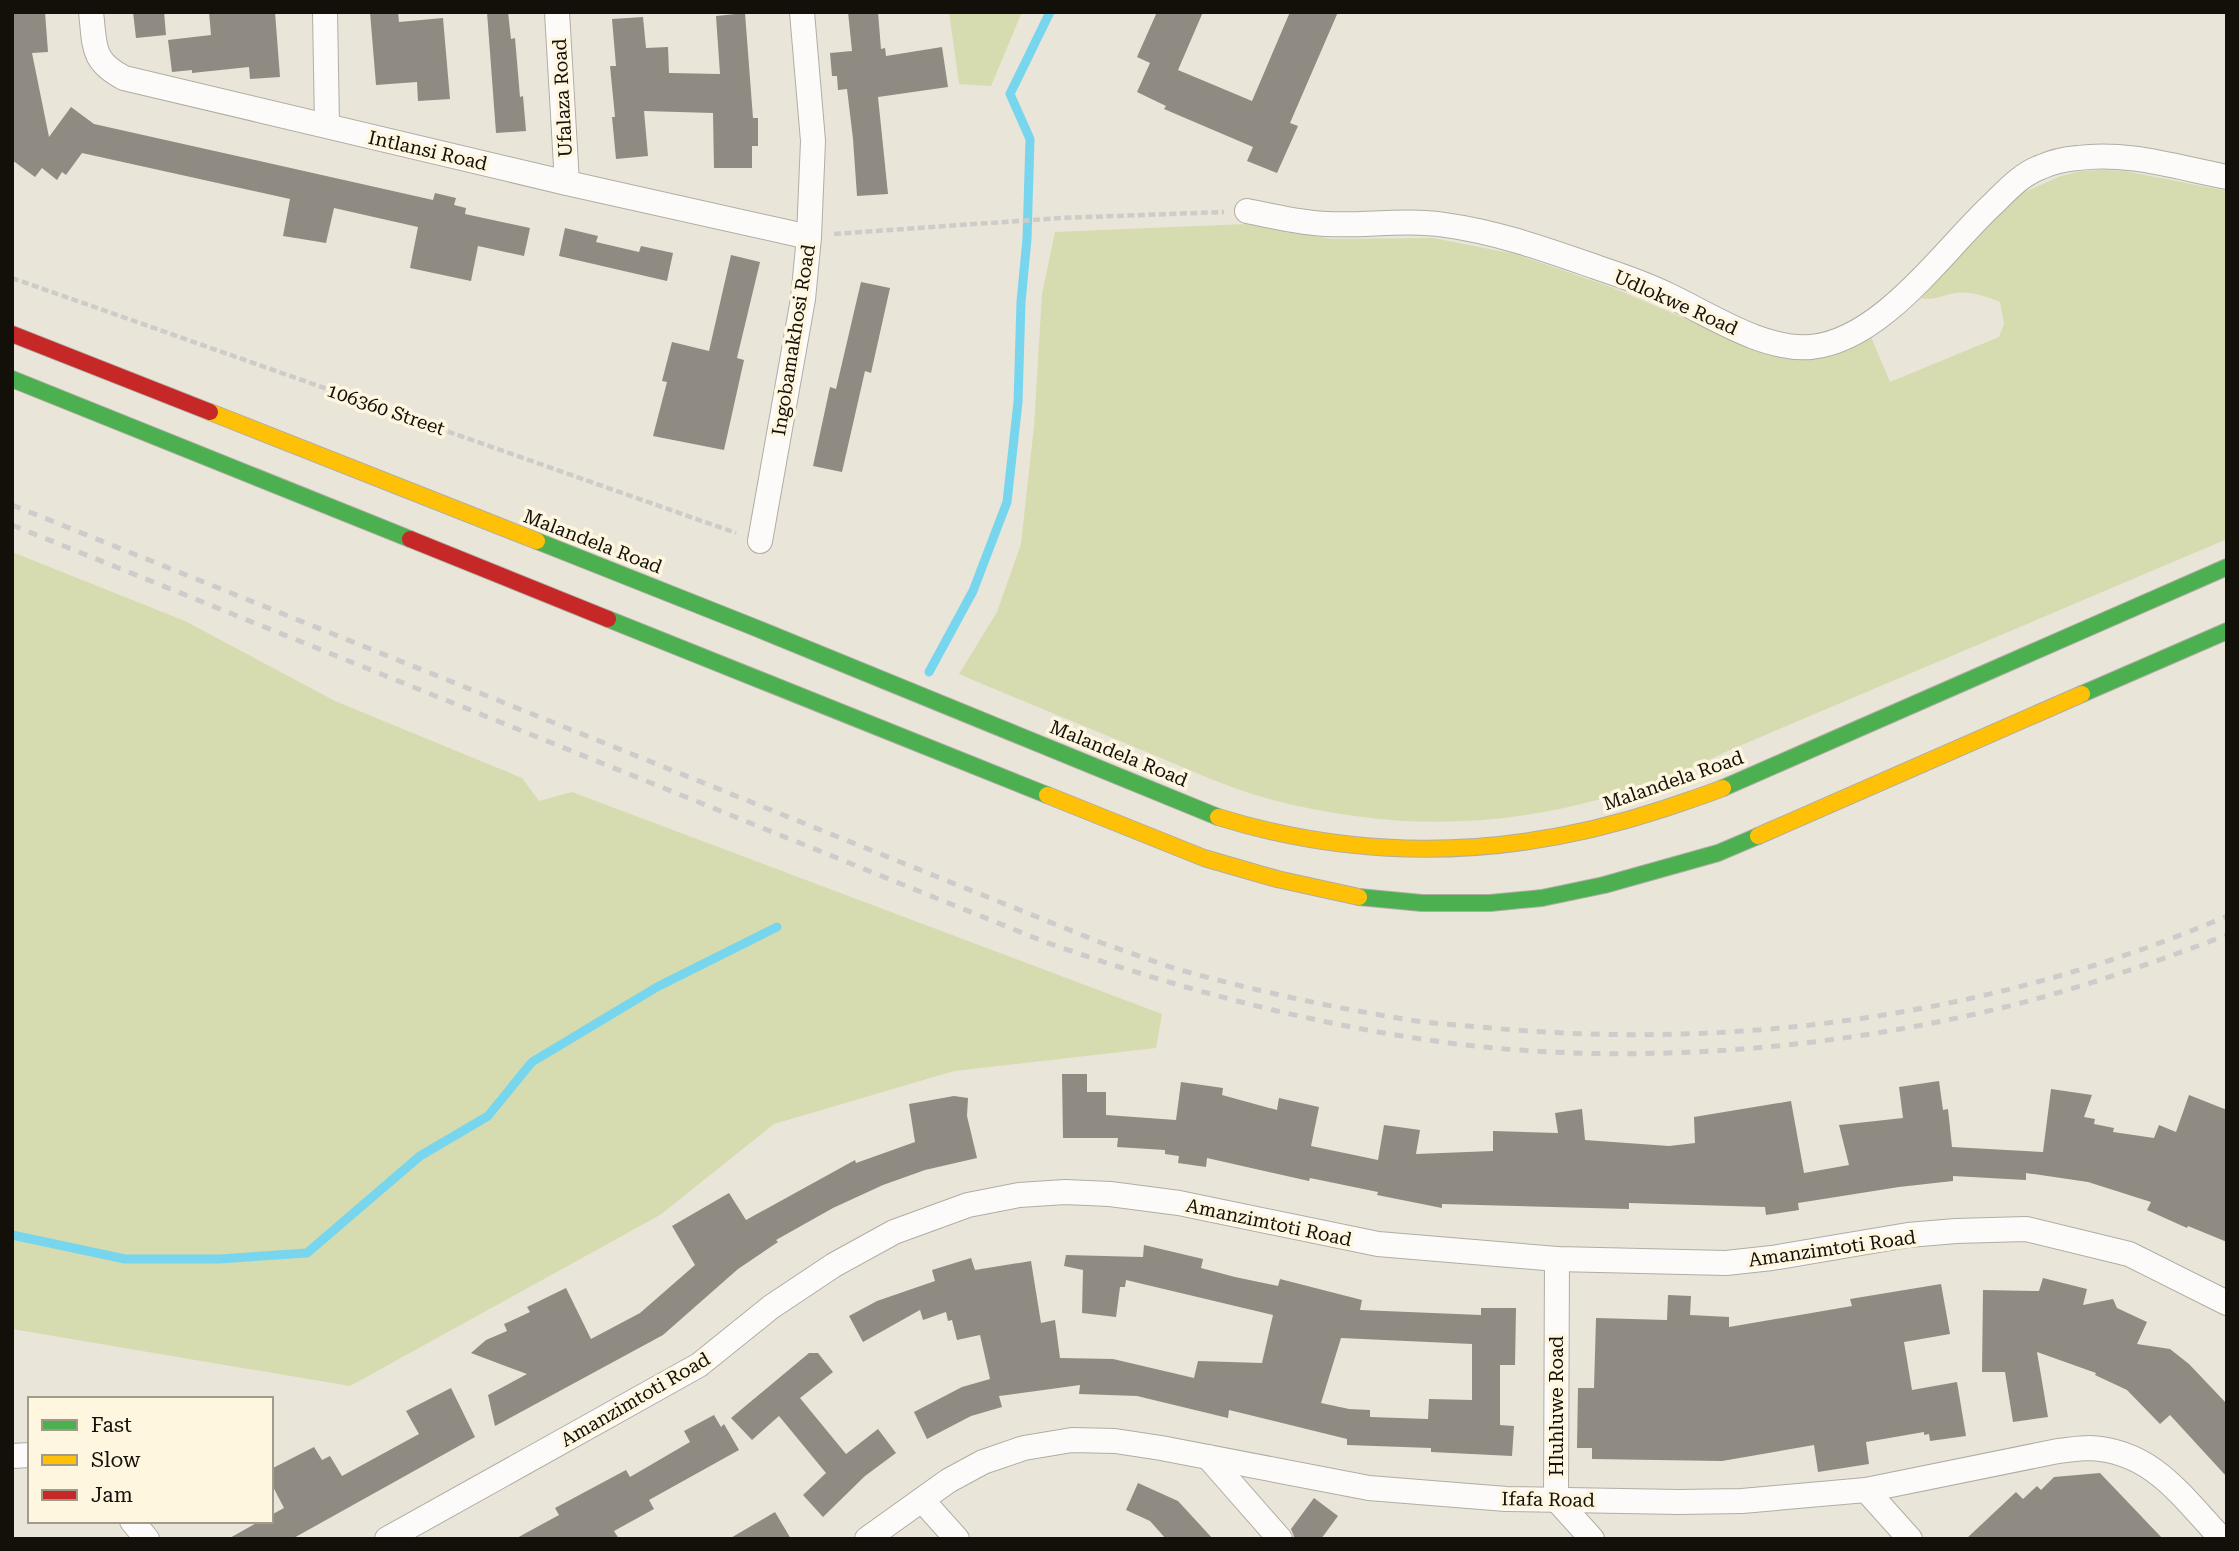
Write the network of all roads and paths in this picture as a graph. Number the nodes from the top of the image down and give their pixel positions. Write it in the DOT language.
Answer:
graph roads {
  1 [pos="91,12"];
  2 [pos="325,12"];
  3 [pos="557,12"];
  4 [pos="802,12"];
  5 [pos="327,125"];
  6 [pos="2227,177"];
  7 [pos="567,183"];
  8 [pos="1247,211"];
  9 [pos="809,237"];
  10 [pos="12,278"];
  11 [pos="12,334"];
  12 [pos="12,379"];
  13 [pos="760,541"];
  14 [pos="2227,567"];
  15 [pos="2227,631"];
  16 [pos="1557,1259"];
  17 [pos="2227,1303"];
  18 [pos="1208,1457"];
  19 [pos="1866,1490"];
  20 [pos="1556,1499"];
  21 [pos="922,1500"];
  22 [pos="134,1523"];
  23 [pos="147,1539"];
  24 [pos="387,1539"];
  25 [pos="867,1539"];
  26 [pos="957,1539"];
  27 [pos="1280,1539"];
  28 [pos="1592,1539"];
  29 [pos="1910,1539"];
  30 [pos="2222,1539"];
  1 -- 5 [label="street, Intlansi Road"];
  2 -- 5 [label="street"];
  3 -- 7 [label="street, Ufalaza Road"];
  4 -- 9 [label="street, Ingobamakhosi Road"];
  5 -- 7 [label="street, Intlansi Road"];
  6 -- 8 [label="street, Udlokwe Road"];
  7 -- 9 [label="street, Intlansi Road"];
  8 -- 9 [label="path"];
  9 -- 13 [label="street, Ingobamakhosi Road"];
  10 -- 13 [label="path, 106360 Street"];
  11 -- 14 [label="main road, Malandela Road"];
  12 -- 15 [label="main road"];
  16 -- 17 [label="street, Amanzimtoti Road"];
  16 -- 20 [label="street, Hluhluwe Road"];
  16 -- 24 [label="street, Amanzimtoti Road"];
  18 -- 20 [label="street, Ifafa Road"];
  18 -- 21 [label="street, Ifafa Road"];
  18 -- 27 [label="street"];
  19 -- 20 [label="street, Ifafa Road"];
  19 -- 29 [label="street"];
  19 -- 30 [label="street, Ifafa Road"];
  20 -- 28 [label="street, Hluhluwe Road"];
  21 -- 25 [label="street, Ifafa Road"];
  21 -- 26 [label="street"];
  22 -- 23 [label="street"];
}
